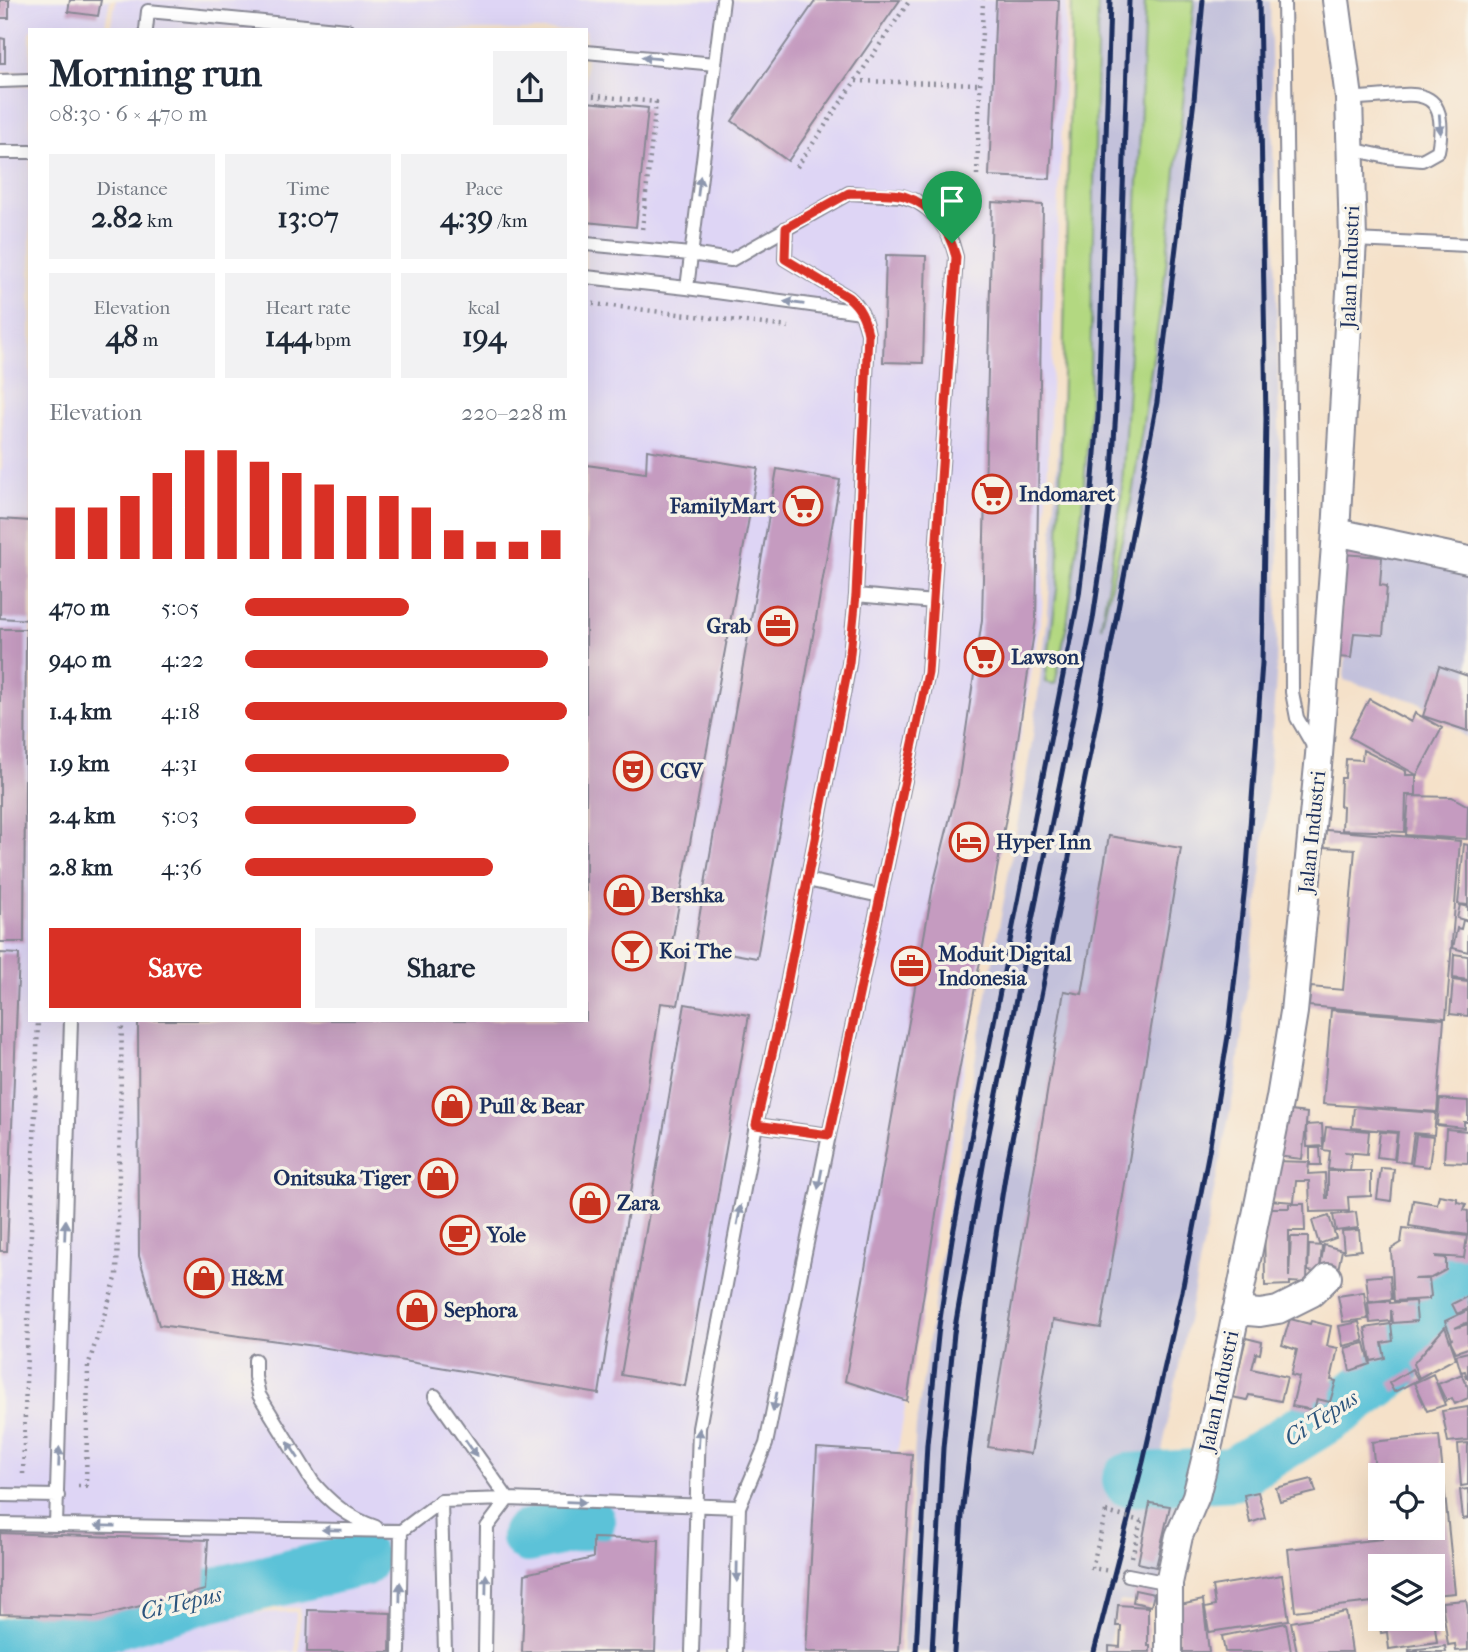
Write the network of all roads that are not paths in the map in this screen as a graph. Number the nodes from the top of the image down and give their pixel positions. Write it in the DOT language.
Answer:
graph roads {
  1 [pos="723,0"];
  2 [pos="1284,0"];
  3 [pos="1336,0"];
  4 [pos="149,6"];
  5 [pos="146,28"];
  6 [pos="330,28"];
  7 [pos="588,52"];
  8 [pos="715,64"];
  9 [pos="28,79"];
  10 [pos="0,81"];
  11 [pos="1349,99"];
  12 [pos="1351,149"];
  13 [pos="0,152"];
  14 [pos="28,152"];
  15 [pos="786,228"];
  16 [pos="1353,240"];
  17 [pos="588,244"];
  18 [pos="1468,245"];
  19 [pos="690,254"];
  20 [pos="588,277"];
  21 [pos="687,288"];
  22 [pos="861,312"];
  23 [pos="1336,532"];
  24 [pos="1468,560"];
  25 [pos="856,595"];
  26 [pos="934,602"];
  27 [pos="1319,755"];
  28 [pos="807,880"];
  29 [pos="880,895"];
  30 [pos="71,1022"];
  31 [pos="756,1125"];
  32 [pos="829,1135"];
  33 [pos="1328,1277"];
  34 [pos="1236,1311"];
  35 [pos="255,1360"];
  36 [pos="435,1396"];
  37 [pos="58,1491"];
  38 [pos="0,1494"];
  39 [pos="508,1499"];
  40 [pos="441,1501"];
  41 [pos="695,1507"];
  42 [pos="739,1507"];
  43 [pos="0,1524"];
  44 [pos="56,1525"];
  45 [pos="401,1531"];
  46 [pos="1128,1575"];
  47 [pos="1169,1583"];
  48 [pos="399,1652"];
  49 [pos="445,1652"];
  50 [pos="485,1652"];
  51 [pos="692,1652"];
  52 [pos="735,1652"];
  53 [pos="1169,1652"];
  1 -- 8 [label="lane"];
  2 -- 27 [label="lane"];
  3 -- 11 [label="street, Jalan Industri"];
  4 -- 5 [label="lane"];
  4 -- 6 [label="lane"];
  8 -- 7 [label="lane, one-way"];
  19 -- 8 [label="lane, one-way"];
  9 -- 10 [label="lane"];
  11 -- 12 [label="street, Jalan Industri"];
  11 -- 12 [label="lane, one-way"];
  12 -- 16 [label="street, Jalan Industri"];
  13 -- 14 [label="lane"];
  15 -- 19 [label="lane"];
  15 -- 22 [label="lane"];
  15 -- 26 [label="lane"];
  16 -- 18 [label="lane"];
  16 -- 23 [label="street, Jalan Industri"];
  17 -- 19 [label="lane"];
  19 -- 21 [label="lane"];
  20 -- 21 [label="lane"];
  22 -- 21 [label="lane, one-way"];
  22 -- 25 [label="lane"];
  23 -- 24 [label="street"];
  23 -- 27 [label="street, Jalan Industri"];
  25 -- 26 [label="lane"];
  25 -- 28 [label="lane"];
  26 -- 29 [label="lane"];
  27 -- 34 [label="street, Jalan Industri"];
  28 -- 29 [label="lane"];
  28 -- 31 [label="lane"];
  29 -- 32 [label="lane"];
  37 -- 30 [label="lane, one-way"];
  31 -- 32 [label="lane"];
  41 -- 31 [label="lane, one-way"];
  32 -- 42 [label="lane, one-way"];
  33 -- 34 [label="street"];
  34 -- 47 [label="street, Jalan Industri"];
  45 -- 35 [label="lane, one-way"];
  36 -- 39 [label="lane, one-way"];
  37 -- 38 [label="lane"];
  37 -- 44 [label="lane"];
  39 -- 40 [label="lane"];
  39 -- 41 [label="lane, one-way"];
  50 -- 39 [label="lane, one-way"];
  40 -- 45 [label="lane"];
  40 -- 49 [label="lane"];
  41 -- 42 [label="lane"];
  41 -- 51 [label="lane"];
  42 -- 52 [label="lane, one-way"];
  43 -- 44 [label="lane"];
  45 -- 44 [label="lane, one-way"];
  48 -- 45 [label="lane, one-way"];
  46 -- 47 [label="lane"];
  47 -- 53 [label="street, Jalan Industri"];
}
